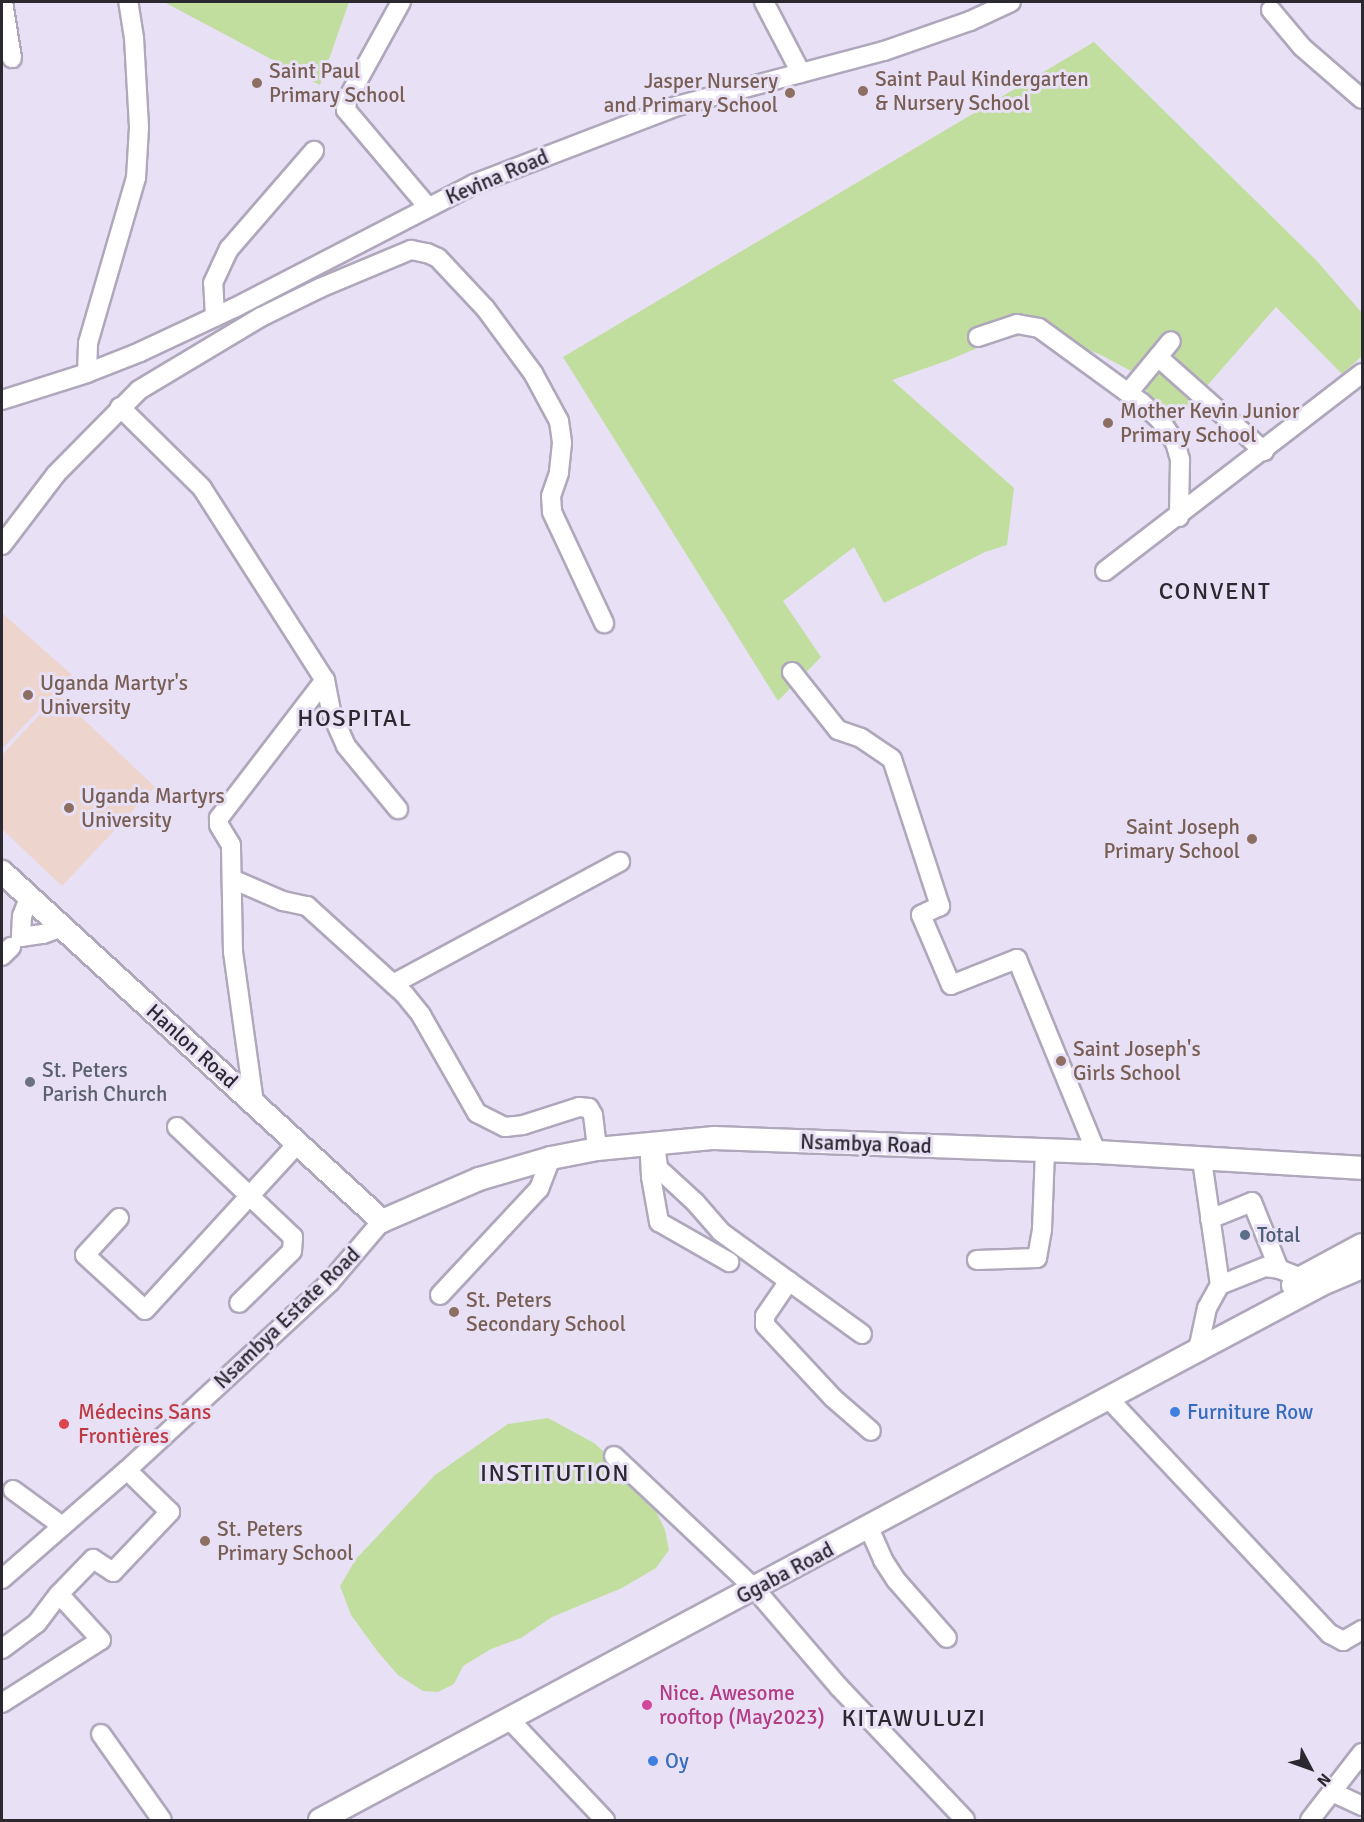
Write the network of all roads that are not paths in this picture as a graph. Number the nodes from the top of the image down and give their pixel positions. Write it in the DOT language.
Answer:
graph roads {
  1 [pos="3,2"];
  2 [pos="128,2"];
  3 [pos="401,2"];
  4 [pos="764,2"];
  5 [pos="1011,2"];
  6 [pos="1271,10"];
  7 [pos="12,57"];
  8 [pos="801,73"];
  9 [pos="1362,99"];
  10 [pos="314,151"];
  11 [pos="428,207"];
  12 [pos="215,317"];
  13 [pos="978,337"];
  14 [pos="1170,341"];
  15 [pos="1158,357"];
  16 [pos="87,373"];
  17 [pos="1362,373"];
  18 [pos="1128,393"];
  19 [pos="2,399"];
  20 [pos="120,407"];
  21 [pos="1264,450"];
  22 [pos="1179,517"];
  23 [pos="2,545"];
  24 [pos="1105,571"];
  25 [pos="604,623"];
  26 [pos="792,672"];
  27 [pos="325,680"];
  28 [pos="398,809"];
  29 [pos="620,862"];
  30 [pos="2,872"];
  31 [pos="232,879"];
  32 [pos="29,898"];
  33 [pos="62,927"];
  34 [pos="393,984"];
  35 [pos="254,1103"];
  36 [pos="177,1127"];
  37 [pos="298,1143"];
  38 [pos="652,1143"];
  39 [pos="597,1149"];
  40 [pos="1045,1150"];
  41 [pos="1096,1152"];
  42 [pos="551,1158"];
  43 [pos="1202,1160"];
  44 [pos="1362,1168"];
  45 [pos="251,1195"];
  46 [pos="119,1218"];
  47 [pos="1210,1219"];
  48 [pos="382,1221"];
  49 [pos="1362,1245"];
  50 [pos="977,1260"];
  51 [pos="729,1262"];
  52 [pos="1362,1267"];
  53 [pos="1280,1269"];
  54 [pos="1302,1278"];
  55 [pos="789,1281"];
  56 [pos="1220,1285"];
  57 [pos="440,1295"];
  58 [pos="239,1303"];
  59 [pos="1249,1324"];
  60 [pos="862,1334"];
  61 [pos="1198,1350"];
  62 [pos="1108,1398"];
  63 [pos="871,1431"];
  64 [pos="614,1456"];
  65 [pos="127,1470"];
  66 [pos="13,1490"];
  67 [pos="62,1526"];
  68 [pos="869,1528"];
  69 [pos="2,1580"];
  70 [pos="755,1589"];
  71 [pos="59,1594"];
  72 [pos="1362,1630"];
  73 [pos="947,1638"];
  74 [pos="2,1649"];
  75 [pos="2,1703"];
  76 [pos="510,1720"];
  77 [pos="101,1734"];
  78 [pos="1362,1753"];
  79 [pos="1332,1792"];
  80 [pos="1362,1806"];
  81 [pos="162,1821"];
  82 [pos="320,1821"];
  83 [pos="605,1821"];
  84 [pos="964,1821"];
  85 [pos="1310,1821"];
  1 -- 7 [label="street"];
  2 -- 16 [label="street"];
  3 -- 11 [label="street"];
  4 -- 8 [label="street"];
  5 -- 8 [label="street, Kevina Road"];
  6 -- 9 [label="street"];
  8 -- 11 [label="street, Kevina Road"];
  10 -- 12 [label="street"];
  11 -- 12 [label="street, Kevina Road"];
  12 -- 16 [label="street, Kevina Road"];
  13 -- 18 [label="street"];
  14 -- 15 [label="street"];
  15 -- 18 [label="street"];
  15 -- 21 [label="street"];
  16 -- 19 [label="street, Kevina Road"];
  17 -- 21 [label="street"];
  18 -- 22 [label="street"];
  20 -- 23 [label="street"];
  20 -- 25 [label="street"];
  20 -- 27 [label="street"];
  21 -- 22 [label="street"];
  22 -- 24 [label="street"];
  26 -- 41 [label="street"];
  27 -- 28 [label="street"];
  27 -- 31 [label="street"];
  29 -- 34 [label="street"];
  30 -- 32 [label="main road, Hanlon Road"];
  31 -- 34 [label="street"];
  31 -- 35 [label="street"];
  32 -- 33 [label="main road, Hanlon Road"];
  32 -- 33 [label="street"];
  33 -- 35 [label="main road, Hanlon Road"];
  34 -- 39 [label="street"];
  35 -- 37 [label="main road, Hanlon Road"];
  36 -- 45 [label="street"];
  37 -- 45 [label="street"];
  37 -- 48 [label="main road, Hanlon Road"];
  38 -- 39 [label="main road, Nsambya Road"];
  38 -- 40 [label="main road, Nsambya Road"];
  38 -- 51 [label="street"];
  38 -- 55 [label="street"];
  39 -- 42 [label="main road, Nsambya Road"];
  40 -- 41 [label="main road, Nsambya Road"];
  40 -- 50 [label="street"];
  41 -- 43 [label="main road, Nsambya Road"];
  42 -- 48 [label="main road, Nsambya Road"];
  42 -- 57 [label="street"];
  43 -- 44 [label="main road, Nsambya Road"];
  43 -- 47 [label="street"];
  45 -- 46 [label="street"];
  45 -- 58 [label="street"];
  47 -- 53 [label="street"];
  47 -- 56 [label="street"];
  48 -- 65 [label="street, Nsambya Estate Road"];
  49 -- 54 [label="main road, Ggaba Road"];
  52 -- 59 [label="main road, Ggaba Road"];
  53 -- 54 [label="street"];
  53 -- 56 [label="street"];
  54 -- 59 [label="main road, Ggaba Road"];
  55 -- 60 [label="street"];
  55 -- 63 [label="street"];
  56 -- 61 [label="street"];
  59 -- 61 [label="main road, Ggaba Road"];
  61 -- 62 [label="main road, Ggaba Road"];
  62 -- 68 [label="main road, Ggaba Road"];
  62 -- 72 [label="street"];
  64 -- 70 [label="street"];
  65 -- 67 [label="street, Nsambya Estate Road"];
  65 -- 71 [label="street"];
  66 -- 67 [label="street"];
  67 -- 69 [label="street, Nsambya Estate Road"];
  68 -- 70 [label="main road, Ggaba Road"];
  68 -- 73 [label="street"];
  70 -- 76 [label="main road, Ggaba Road"];
  70 -- 84 [label="street"];
  71 -- 74 [label="street"];
  71 -- 75 [label="street"];
  76 -- 82 [label="main road, Ggaba Road"];
  76 -- 83 [label="street"];
  77 -- 81 [label="street"];
  78 -- 79 [label="street"];
  79 -- 80 [label="street"];
  79 -- 85 [label="street"];
}
